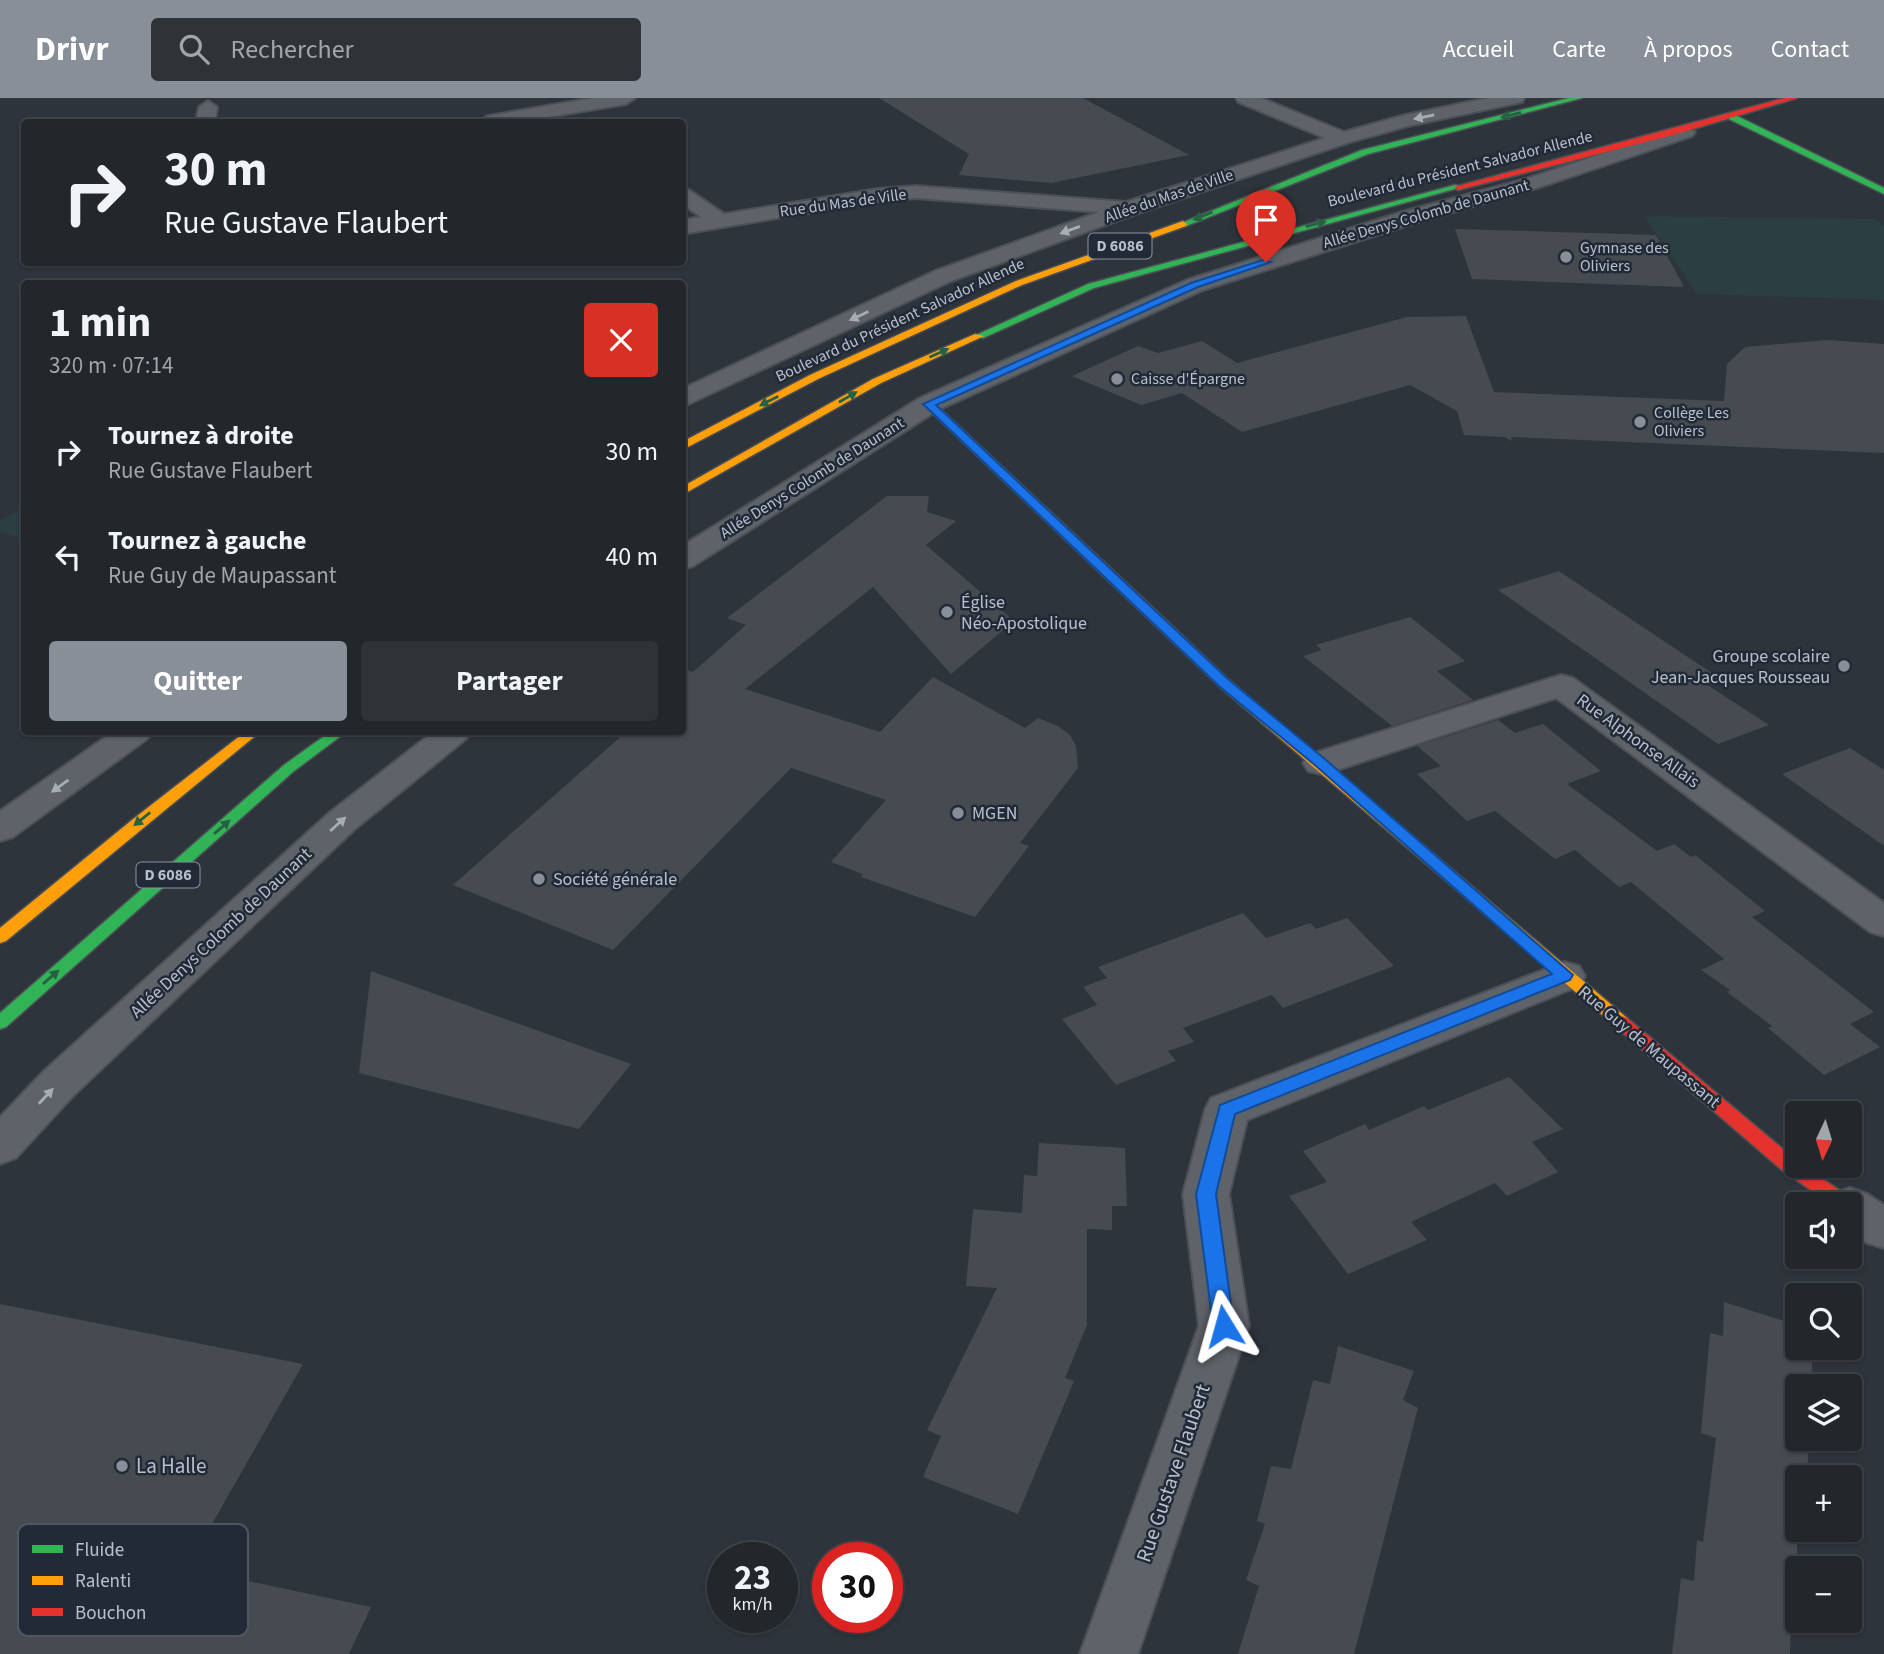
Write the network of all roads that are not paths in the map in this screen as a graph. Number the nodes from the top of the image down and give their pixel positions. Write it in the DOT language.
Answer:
graph roads {
  1 [pos="487,98"];
  2 [pos="626,98"];
  3 [pos="1245,98"];
  4 [pos="1515,98"];
  5 [pos="1578,98"];
  6 [pos="1793,98"];
  7 [pos="1732,117"];
  8 [pos="488,119"];
  9 [pos="505,119"];
  10 [pos="1343,138"];
  11 [pos="1884,191"];
  12 [pos="686,197"];
  13 [pos="1130,208"];
  14 [pos="720,221"];
  15 [pos="686,226"];
  16 [pos="686,397"];
  17 [pos="929,404"];
  18 [pos="686,445"];
  19 [pos="686,490"];
  20 [pos="686,557"];
  21 [pos="131,735"];
  22 [pos="249,735"];
  23 [pos="335,735"];
  24 [pos="450,735"];
  25 [pos="1321,763"];
  26 [pos="0,829"];
  27 [pos="1884,923"];
  28 [pos="0,937"];
  29 [pos="1564,975"];
  30 [pos="0,1023"];
  31 [pos="0,1146"];
  32 [pos="1827,1192"];
  33 [pos="1862,1215"];
  34 [pos="1884,1229"];
  35 [pos="1109,1654"];
  1 -- 8 [label="street"];
  2 -- 9 [label="street"];
  3 -- 10 [label="street"];
  4 -- 10 [label="street, Allée du Mas de Ville, one-way"];
  5 -- 18 [label="main road, Boulevard du Président Salvador Allende / D 6086, one-way"];
  6 -- 7 [label="main road, Boulevard du Président Salvador Allende / D 6086"];
  7 -- 11 [label="main road"];
  7 -- 17 [label="street, Allée Denys Colomb de Daunant"];
  19 -- 7 [label="main road, Boulevard du Président Salvador Allende / D 6086, one-way"];
  10 -- 13 [label="street, Allée du Mas de Ville"];
  12 -- 14 [label="street"];
  13 -- 14 [label="street, Rue du Mas de Ville"];
  13 -- 16 [label="street, Allée du Mas de Ville, one-way"];
  14 -- 15 [label="street, Rue du Mas de Ville"];
  17 -- 20 [label="street, Allée Denys Colomb de Daunant"];
  17 -- 25 [label="main road, Rue Guy de Maupassant"];
  21 -- 26 [label="street, one-way"];
  22 -- 28 [label="main road, one-way"];
  30 -- 23 [label="main road, D 6086, one-way"];
  31 -- 24 [label="street, Allée Denys Colomb de Daunant, one-way"];
  25 -- 27 [label="street, Rue Alphonse Allais"];
  25 -- 29 [label="main road, Rue Guy de Maupassant"];
  29 -- 32 [label="main road, Rue Guy de Maupassant"];
  29 -- 35 [label="street, Rue Gustave Flaubert"];
  33 -- 34 [label="street"];
}
